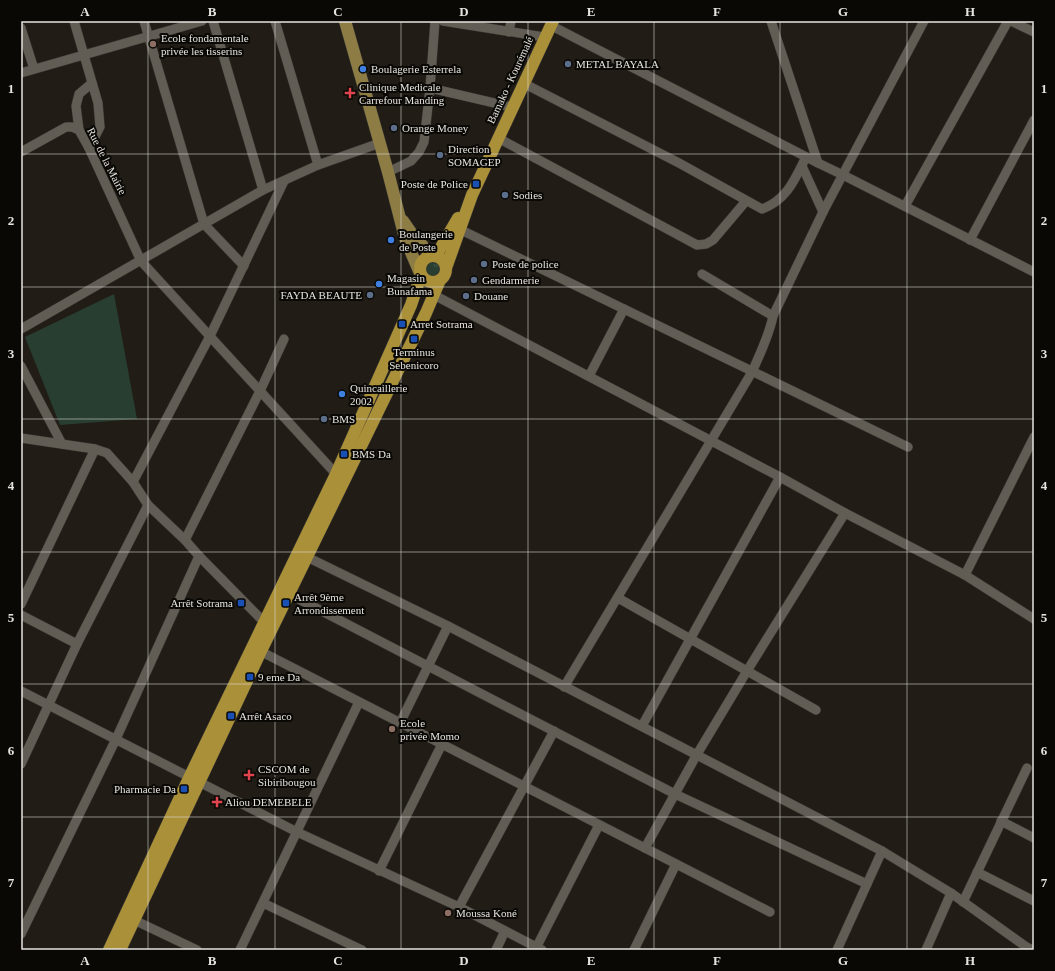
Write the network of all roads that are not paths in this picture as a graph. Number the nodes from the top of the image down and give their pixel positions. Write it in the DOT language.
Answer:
graph roads {
  1 [pos="74,21"];
  2 [pos="144,21"];
  3 [pos="202,21"];
  4 [pos="213,21"];
  5 [pos="275,21"];
  6 [pos="345,21"];
  7 [pos="436,21"];
  8 [pos="444,21"];
  9 [pos="511,21"];
  10 [pos="771,21"];
  11 [pos="924,21"];
  12 [pos="1008,21"];
  13 [pos="1011,21"];
  14 [pos="552,23"];
  15 [pos="21,28"];
  16 [pos="509,32"];
  17 [pos="1034,32"];
  18 [pos="149,36"];
  19 [pos="544,37"];
  20 [pos="84,55"];
  21 [pos="34,69"];
  22 [pos="21,73"];
  23 [pos="92,83"];
  24 [pos="523,83"];
  25 [pos="430,88"];
  26 [pos="512,108"];
  27 [pos="1034,120"];
  28 [pos="79,130"];
  29 [pos="498,138"];
  30 [pos="380,143"];
  31 [pos="89,148"];
  32 [pos="21,152"];
  33 [pos="806,157"];
  34 [pos="818,163"];
  35 [pos="318,165"];
  36 [pos="802,166"];
  37 [pos="388,172"];
  38 [pos="843,175"];
  39 [pos="284,181"];
  40 [pos="263,190"];
  41 [pos="746,201"];
  42 [pos="905,206"];
  43 [pos="823,212"];
  44 [pos="398,213"];
  45 [pos="204,224"];
  46 [pos="457,228"];
  47 [pos="970,240"];
  48 [pos="434,256"];
  49 [pos="141,261"];
  50 [pos="244,266"];
  51 [pos="446,268"];
  52 [pos="1034,272"];
  53 [pos="420,273"];
  54 [pos="702,274"];
  55 [pos="440,280"];
  56 [pos="434,295"];
  57 [pos="624,309"];
  58 [pos="773,316"];
  59 [pos="21,329"];
  60 [pos="210,336"];
  61 [pos="284,338"];
  62 [pos="21,366"];
  63 [pos="752,372"];
  64 [pos="589,376"];
  65 [pos="260,391"];
  66 [pos="1034,437"];
  67 [pos="21,438"];
  68 [pos="712,441"];
  69 [pos="62,444"];
  70 [pos="908,447"];
  71 [pos="1032,447"];
  72 [pos="95,448"];
  73 [pos="336,474"];
  74 [pos="780,477"];
  75 [pos="134,482"];
  76 [pos="148,505"];
  77 [pos="845,513"];
  78 [pos="184,540"];
  79 [pos="199,556"];
  80 [pos="307,557"];
  81 [pos="965,575"];
  82 [pos="289,594"];
  83 [pos="618,598"];
  84 [pos="21,604"];
  85 [pos="21,615"];
  86 [pos="1034,619"];
  87 [pos="268,625"];
  88 [pos="448,626"];
  89 [pos="690,639"];
  90 [pos="78,644"];
  91 [pos="257,649"];
  92 [pos="428,666"];
  93 [pos="747,671"];
  94 [pos="564,687"];
  95 [pos="21,692"];
  96 [pos="359,702"];
  97 [pos="49,705"];
  98 [pos="816,710"];
  99 [pos="400,723"];
  100 [pos="642,726"];
  101 [pos="554,731"];
  102 [pos="116,739"];
  103 [pos="442,744"];
  104 [pos="696,756"];
  105 [pos="21,764"];
  106 [pos="1026,768"];
  107 [pos="193,780"];
  108 [pos="524,786"];
  109 [pos="676,794"];
  110 [pos="1001,821"];
  111 [pos="599,825"];
  112 [pos="297,832"];
  113 [pos="1034,838"];
  114 [pos="645,848"];
  115 [pos="882,851"];
  116 [pos="676,864"];
  117 [pos="379,871"];
  118 [pos="977,872"];
  119 [pos="867,884"];
  120 [pos="951,893"];
  121 [pos="1034,901"];
  122 [pos="263,902"];
  123 [pos="963,902"];
  124 [pos="459,907"];
  125 [pos="770,912"];
  126 [pos="134,920"];
  127 [pos="505,931"];
  128 [pos="21,934"];
  129 [pos="539,949"];
  130 [pos="1027,949"];
  131 [pos="109,950"];
  132 [pos="120,950"];
  133 [pos="197,950"];
  134 [pos="240,950"];
  135 [pos="362,950"];
  136 [pos="496,950"];
  137 [pos="634,950"];
  138 [pos="837,950"];
  139 [pos="926,950"];
  1 -- 20 [label="street"];
  2 -- 18 [label="street"];
  3 -- 18 [label="street"];
  4 -- 40 [label="street"];
  5 -- 35 [label="street"];
  6 -- 30 [label="main road"];
  7 -- 25 [label="street"];
  8 -- 16 [label="street"];
  9 -- 16 [label="street"];
  10 -- 34 [label="street"];
  11 -- 38 [label="street"];
  12 -- 42 [label="street"];
  13 -- 17 [label="street"];
  14 -- 19 [label="highway, Bamako - Kourémalé"];
  14 -- 33 [label="street"];
  15 -- 21 [label="street"];
  16 -- 19 [label="street"];
  18 -- 20 [label="street"];
  18 -- 45 [label="street"];
  19 -- 24 [label="highway, Bamako - Kourémalé"];
  20 -- 21 [label="street"];
  20 -- 23 [label="street"];
  21 -- 22 [label="street"];
  23 -- 28 [label="street"];
  23 -- 31 [label="street"];
  24 -- 26 [label="highway, Bamako - Kourémalé"];
  24 -- 41 [label="street"];
  25 -- 26 [label="street"];
  25 -- 37 [label="street"];
  26 -- 29 [label="highway, Bamako - Kourémalé"];
  27 -- 47 [label="street"];
  28 -- 31 [label="street, Rue de la Mairie"];
  28 -- 32 [label="street, Rue de la Mairie"];
  29 -- 41 [label="street"];
  29 -- 46 [label="highway, Bamako - Kourémalé"];
  30 -- 35 [label="street"];
  30 -- 37 [label="main road"];
  31 -- 49 [label="street, Rue de la Mairie"];
  33 -- 34 [label="street"];
  33 -- 36 [label="street"];
  34 -- 38 [label="street"];
  35 -- 39 [label="street"];
  36 -- 41 [label="street"];
  36 -- 43 [label="street"];
  37 -- 44 [label="main road"];
  38 -- 42 [label="street"];
  38 -- 43 [label="street"];
  39 -- 40 [label="street"];
  39 -- 50 [label="street"];
  40 -- 45 [label="street"];
  42 -- 47 [label="street"];
  43 -- 58 [label="street"];
  44 -- 48 [label="main road"];
  44 -- 53 [label="main road"];
  45 -- 49 [label="street"];
  45 -- 50 [label="street"];
  46 -- 48 [label="highway"];
  46 -- 51 [label="highway"];
  46 -- 57 [label="street"];
  47 -- 52 [label="street"];
  48 -- 51 [label="highway"];
  48 -- 53 [label="highway"];
  49 -- 59 [label="street"];
  49 -- 60 [label="street, Rue de la Mairie"];
  50 -- 60 [label="street"];
  51 -- 55 [label="highway"];
  53 -- 55 [label="highway"];
  53 -- 73 [label="highway"];
  54 -- 58 [label="street"];
  55 -- 56 [label="highway"];
  56 -- 64 [label="street"];
  56 -- 80 [label="highway"];
  57 -- 63 [label="street"];
  57 -- 64 [label="street"];
  58 -- 63 [label="street"];
  60 -- 65 [label="street, Rue de la Mairie"];
  60 -- 75 [label="street"];
  61 -- 65 [label="street"];
  62 -- 69 [label="street"];
  63 -- 68 [label="street"];
  63 -- 70 [label="street"];
  64 -- 68 [label="street"];
  65 -- 73 [label="street, Rue de la Mairie"];
  65 -- 78 [label="street"];
  66 -- 71 [label="street"];
  67 -- 69 [label="street"];
  68 -- 74 [label="street"];
  68 -- 83 [label="street"];
  69 -- 72 [label="street"];
  71 -- 81 [label="street"];
  72 -- 75 [label="street"];
  72 -- 84 [label="street"];
  73 -- 87 [label="highway"];
  74 -- 77 [label="street"];
  74 -- 89 [label="street"];
  75 -- 76 [label="street"];
  76 -- 78 [label="street"];
  76 -- 90 [label="street"];
  77 -- 81 [label="street"];
  77 -- 93 [label="street"];
  78 -- 79 [label="street"];
  79 -- 87 [label="street"];
  79 -- 102 [label="street"];
  80 -- 82 [label="highway"];
  80 -- 88 [label="street"];
  81 -- 86 [label="street"];
  82 -- 87 [label="highway"];
  82 -- 92 [label="street"];
  83 -- 89 [label="street"];
  83 -- 94 [label="street"];
  85 -- 90 [label="street"];
  87 -- 91 [label="highway"];
  88 -- 92 [label="street"];
  88 -- 94 [label="street"];
  89 -- 93 [label="street"];
  89 -- 100 [label="street"];
  90 -- 97 [label="street"];
  91 -- 96 [label="street"];
  91 -- 107 [label="highway"];
  92 -- 99 [label="street"];
  92 -- 101 [label="street"];
  93 -- 98 [label="street"];
  93 -- 104 [label="street"];
  94 -- 100 [label="street"];
  95 -- 97 [label="street"];
  96 -- 99 [label="street"];
  96 -- 112 [label="street"];
  97 -- 102 [label="street"];
  97 -- 105 [label="street"];
  99 -- 103 [label="street"];
  100 -- 104 [label="street"];
  101 -- 108 [label="street"];
  101 -- 109 [label="street"];
  102 -- 107 [label="street"];
  102 -- 128 [label="street"];
  103 -- 108 [label="street"];
  103 -- 117 [label="street"];
  104 -- 109 [label="street"];
  104 -- 115 [label="street"];
  106 -- 110 [label="street"];
  107 -- 112 [label="street"];
  107 -- 126 [label="highway"];
  107 -- 131 [label="highway"];
  108 -- 111 [label="street"];
  108 -- 124 [label="street"];
  109 -- 114 [label="street"];
  109 -- 119 [label="street"];
  110 -- 113 [label="street"];
  110 -- 118 [label="street"];
  111 -- 114 [label="street"];
  111 -- 129 [label="street"];
  112 -- 117 [label="street"];
  112 -- 122 [label="street"];
  114 -- 116 [label="street"];
  115 -- 119 [label="street"];
  115 -- 120 [label="street"];
  116 -- 125 [label="street"];
  116 -- 137 [label="street"];
  117 -- 124 [label="street"];
  118 -- 121 [label="street"];
  118 -- 123 [label="street"];
  119 -- 138 [label="street"];
  120 -- 123 [label="street"];
  120 -- 139 [label="street"];
  122 -- 134 [label="street"];
  122 -- 135 [label="street"];
  123 -- 130 [label="street"];
  124 -- 127 [label="street"];
  126 -- 132 [label="highway"];
  126 -- 133 [label="street"];
  127 -- 129 [label="street"];
  127 -- 136 [label="street"];
}
